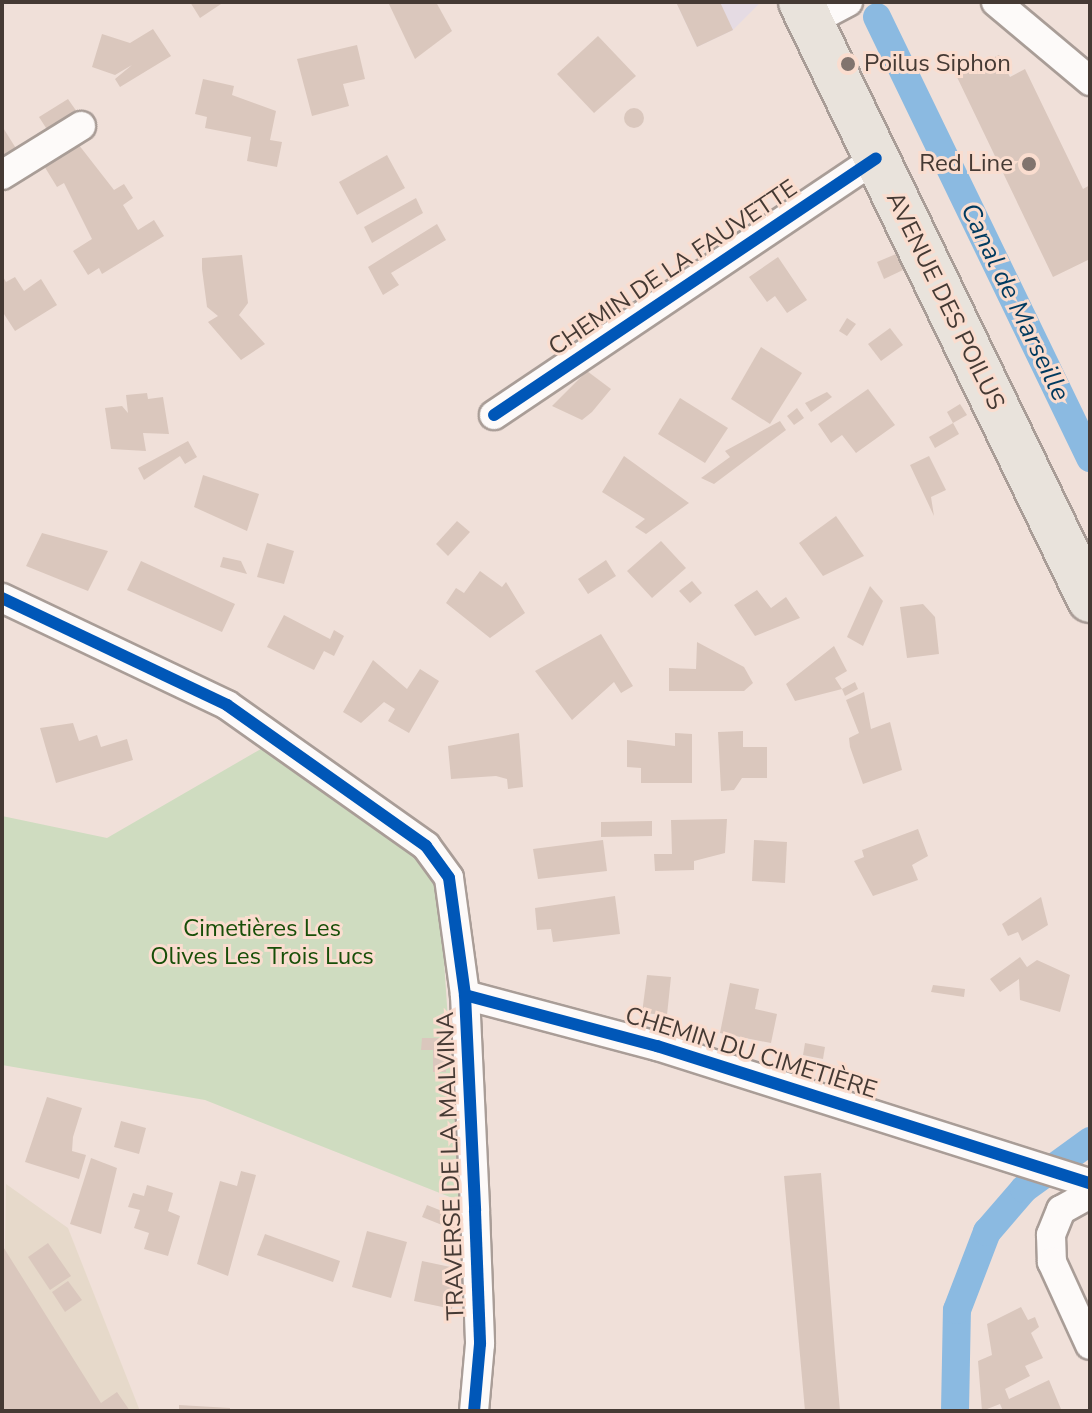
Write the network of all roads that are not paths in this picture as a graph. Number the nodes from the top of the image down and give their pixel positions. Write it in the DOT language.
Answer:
graph roads {
  1 [pos="848,2"];
  2 [pos="996,2"];
  3 [pos="806,12"];
  4 [pos="1090,81"];
  5 [pos="81,126"];
  6 [pos="876,158"];
  7 [pos="2,175"];
  8 [pos="494,415"];
  9 [pos="2,598"];
  10 [pos="1090,600"];
  11 [pos="465,995"];
  12 [pos="1083,1185"];
  13 [pos="1090,1345"];
  14 [pos="474,1411"];
  1 -- 3 [label="street"];
  2 -- 4 [label="street"];
  3 -- 6 [label="main road, AVENUE DES POILUS"];
  5 -- 7 [label="street"];
  6 -- 8 [label="street, CHEMIN DE LA FAUVETTE"];
  6 -- 10 [label="main road, AVENUE DES POILUS"];
  9 -- 11 [label="street, TRAVERSE DE LA MALVINA"];
  11 -- 12 [label="street, CHEMIN DU CIMETIÈRE"];
  11 -- 14 [label="street, TRAVERSE DE LA MALVINA"];
  12 -- 13 [label="street"];
}
